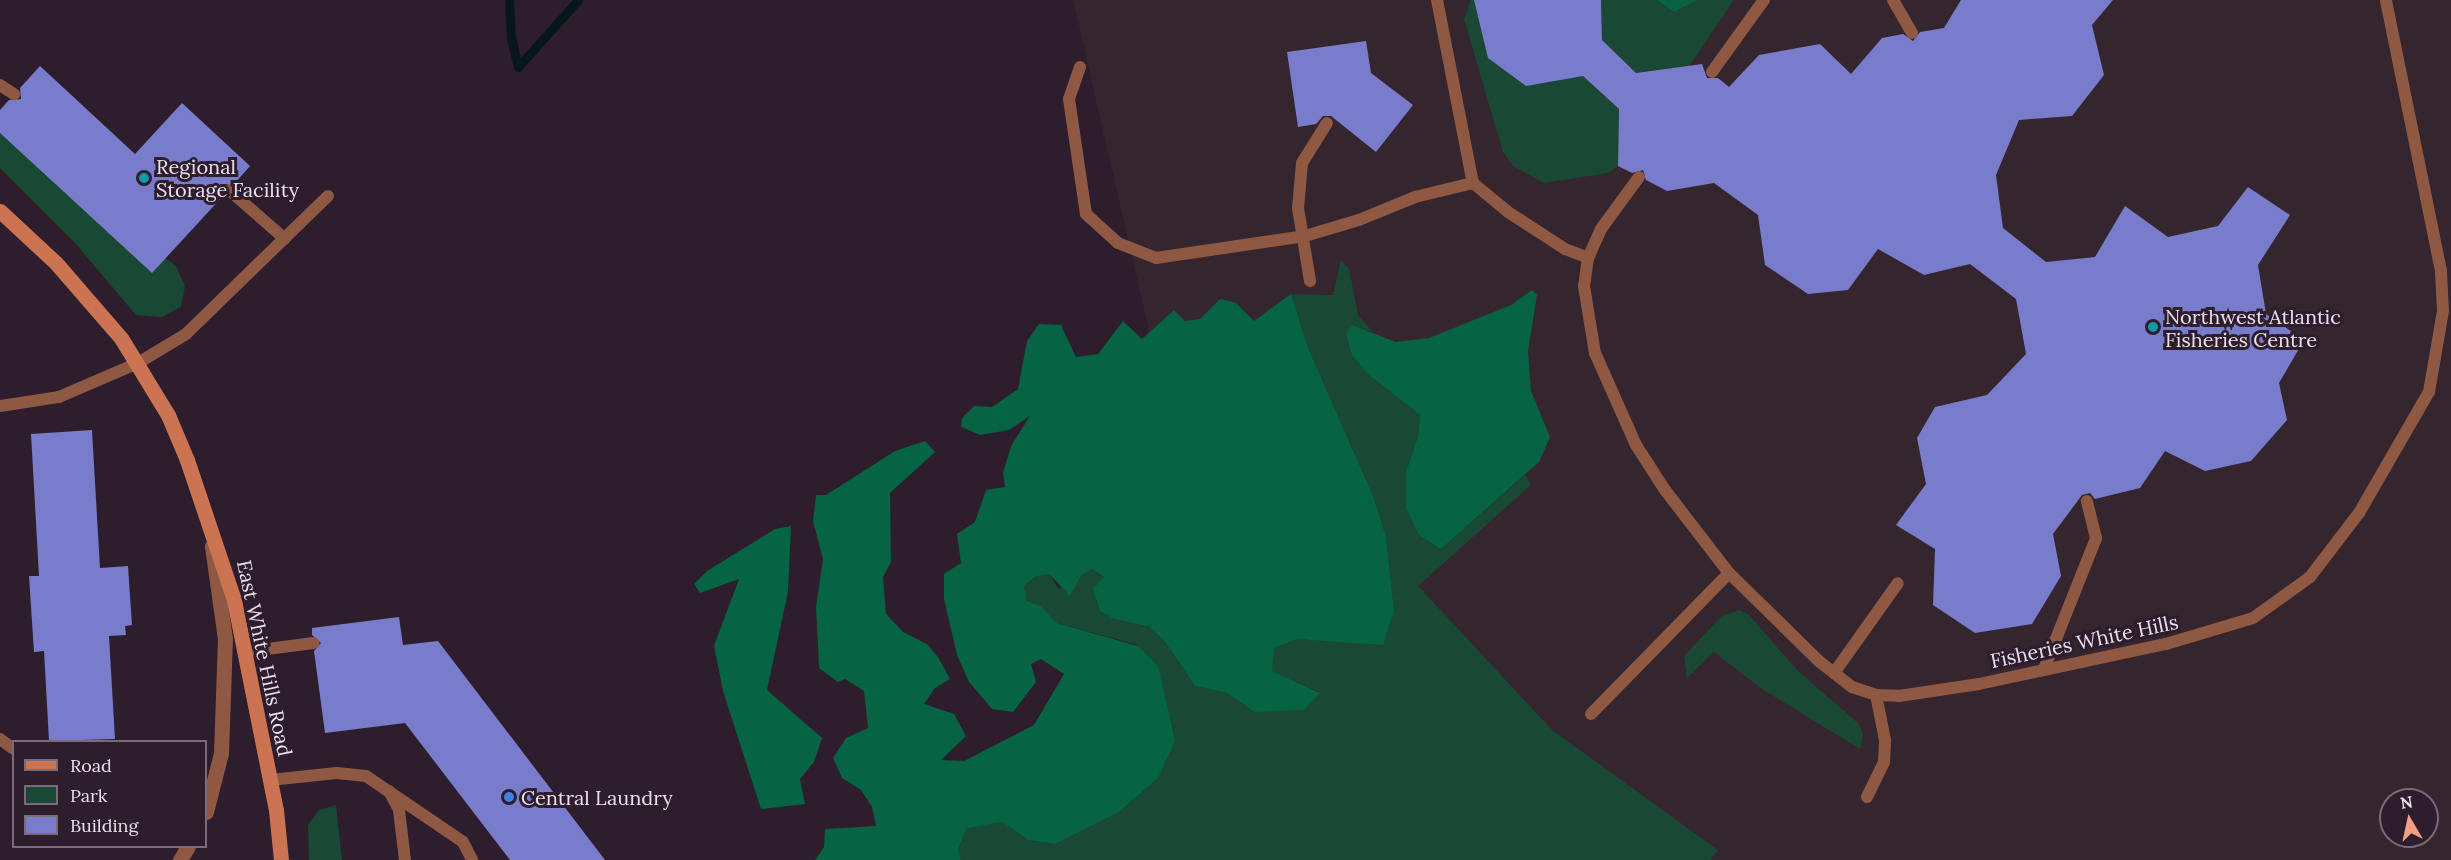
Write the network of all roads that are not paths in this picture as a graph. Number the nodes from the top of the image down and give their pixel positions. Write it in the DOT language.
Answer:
graph roads {
  1 [pos="1437,0"];
  2 [pos="1764,0"];
  3 [pos="1893,0"];
  4 [pos="2386,0"];
  5 [pos="1912,33"];
  6 [pos="1080,68"];
  7 [pos="1712,72"];
  8 [pos="0,85"];
  9 [pos="14,94"];
  10 [pos="1327,123"];
  11 [pos="1639,177"];
  12 [pos="1473,183"];
  13 [pos="229,190"];
  14 [pos="328,196"];
  15 [pos="0,211"];
  16 [pos="1305,236"];
  17 [pos="285,239"];
  18 [pos="2445,252"];
  19 [pos="1588,258"];
  20 [pos="1310,281"];
  21 [pos="138,363"];
  22 [pos="0,406"];
  23 [pos="2087,501"];
  24 [pos="206,508"];
  25 [pos="1729,573"];
  26 [pos="1898,583"];
  27 [pos="314,643"];
  28 [pos="245,652"];
  29 [pos="2044,669"];
  30 [pos="1834,673"];
  31 [pos="1876,695"];
  32 [pos="1591,714"];
  33 [pos="270,780"];
  34 [pos="387,788"];
  35 [pos="1867,798"];
  36 [pos="207,808"];
  37 [pos="281,860"];
  38 [pos="405,860"];
  39 [pos="472,860"];
  1 -- 12 [label="lane"];
  2 -- 7 [label="lane"];
  3 -- 5 [label="lane"];
  4 -- 18 [label="lane, Fisheries White Hills"];
  6 -- 16 [label="lane"];
  8 -- 9 [label="lane"];
  10 -- 16 [label="lane"];
  11 -- 19 [label="lane, Fisheries White Hills"];
  12 -- 16 [label="lane"];
  12 -- 19 [label="lane"];
  13 -- 17 [label="lane"];
  14 -- 17 [label="lane"];
  15 -- 21 [label="street, East White Hills Road"];
  16 -- 20 [label="lane"];
  17 -- 21 [label="lane"];
  18 -- 29 [label="lane, Fisheries White Hills"];
  19 -- 25 [label="lane, Fisheries White Hills"];
  21 -- 22 [label="lane"];
  21 -- 24 [label="street, East White Hills Road"];
  23 -- 29 [label="lane"];
  24 -- 28 [label="street, East White Hills Road"];
  24 -- 36 [label="street"];
  25 -- 30 [label="lane, Fisheries White Hills"];
  25 -- 32 [label="lane"];
  26 -- 30 [label="lane"];
  27 -- 28 [label="lane"];
  28 -- 33 [label="street, East White Hills Road"];
  29 -- 31 [label="lane, Fisheries White Hills"];
  30 -- 31 [label="lane, Fisheries White Hills"];
  31 -- 35 [label="lane"];
  33 -- 34 [label="lane"];
  33 -- 37 [label="street, East White Hills Road"];
  34 -- 38 [label="lane"];
  34 -- 39 [label="lane"];
}
